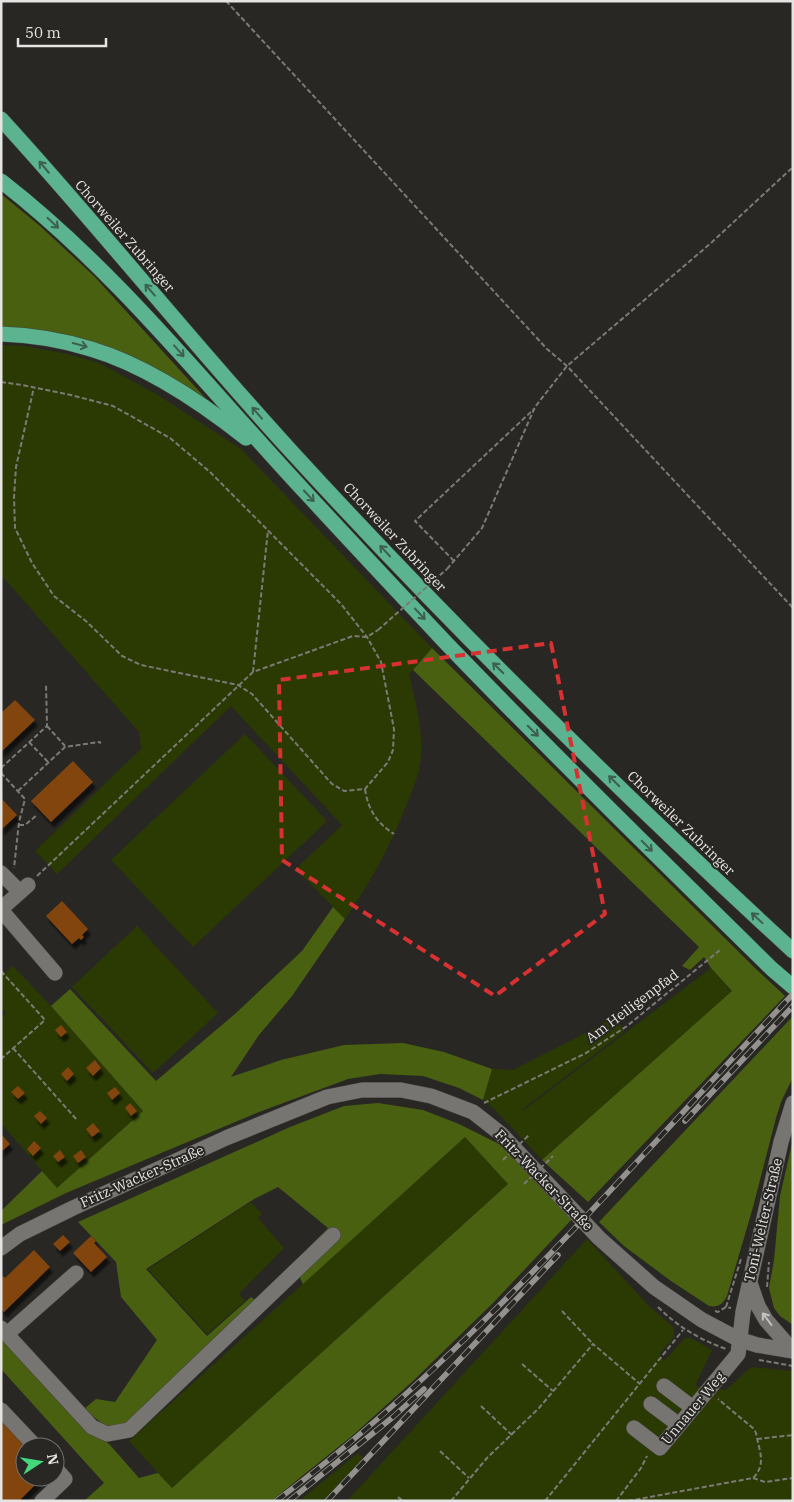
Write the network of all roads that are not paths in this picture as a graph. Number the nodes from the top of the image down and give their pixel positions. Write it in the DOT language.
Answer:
graph roads {
  1 [pos="1,119"];
  2 [pos="1,181"];
  3 [pos="1,334"];
  4 [pos="275,460"];
  5 [pos="1,873"];
  6 [pos="1,910"];
  7 [pos="793,951"];
  8 [pos="56,973"];
  9 [pos="793,987"];
  10 [pos="793,1103"];
  11 [pos="333,1235"];
  12 [pos="1,1248"];
  13 [pos="76,1272"];
  14 [pos="750,1283"];
  15 [pos="4,1331"];
  16 [pos="738,1339"];
  17 [pos="793,1351"];
  18 [pos="664,1386"];
  19 [pos="651,1404"];
  20 [pos="693,1408"];
  21 [pos="1,1410"];
  22 [pos="679,1425"];
  23 [pos="634,1428"];
  24 [pos="27,1437"];
  25 [pos="57,1487"];
  26 [pos="42,1501"];
  7 -- 1 [label="highway, Chorweiler Zubringer, one-way"];
  2 -- 4 [label="highway, one-way"];
  3 -- 4 [label="highway, one-way"];
  4 -- 9 [label="highway, one-way"];
  5 -- 6 [label="street"];
  6 -- 8 [label="street"];
  10 -- 14 [label="street, Toni-Welter-Straße"];
  11 -- 15 [label="street"];
  12 -- 16 [label="street, Fritz-Wacker-Straße"];
  13 -- 15 [label="street"];
  14 -- 16 [label="street, Toni-Welter-Straße"];
  17 -- 14 [label="street, one-way"];
  16 -- 17 [label="street, Fritz-Wacker-Straße"];
  16 -- 20 [label="street, Unnauer Weg"];
  18 -- 20 [label="street"];
  19 -- 22 [label="street"];
  20 -- 22 [label="street, Unnauer Weg"];
  21 -- 24 [label="street"];
  22 -- 23 [label="street, Unnauer Weg"];
  25 -- 26 [label="street"];
}
